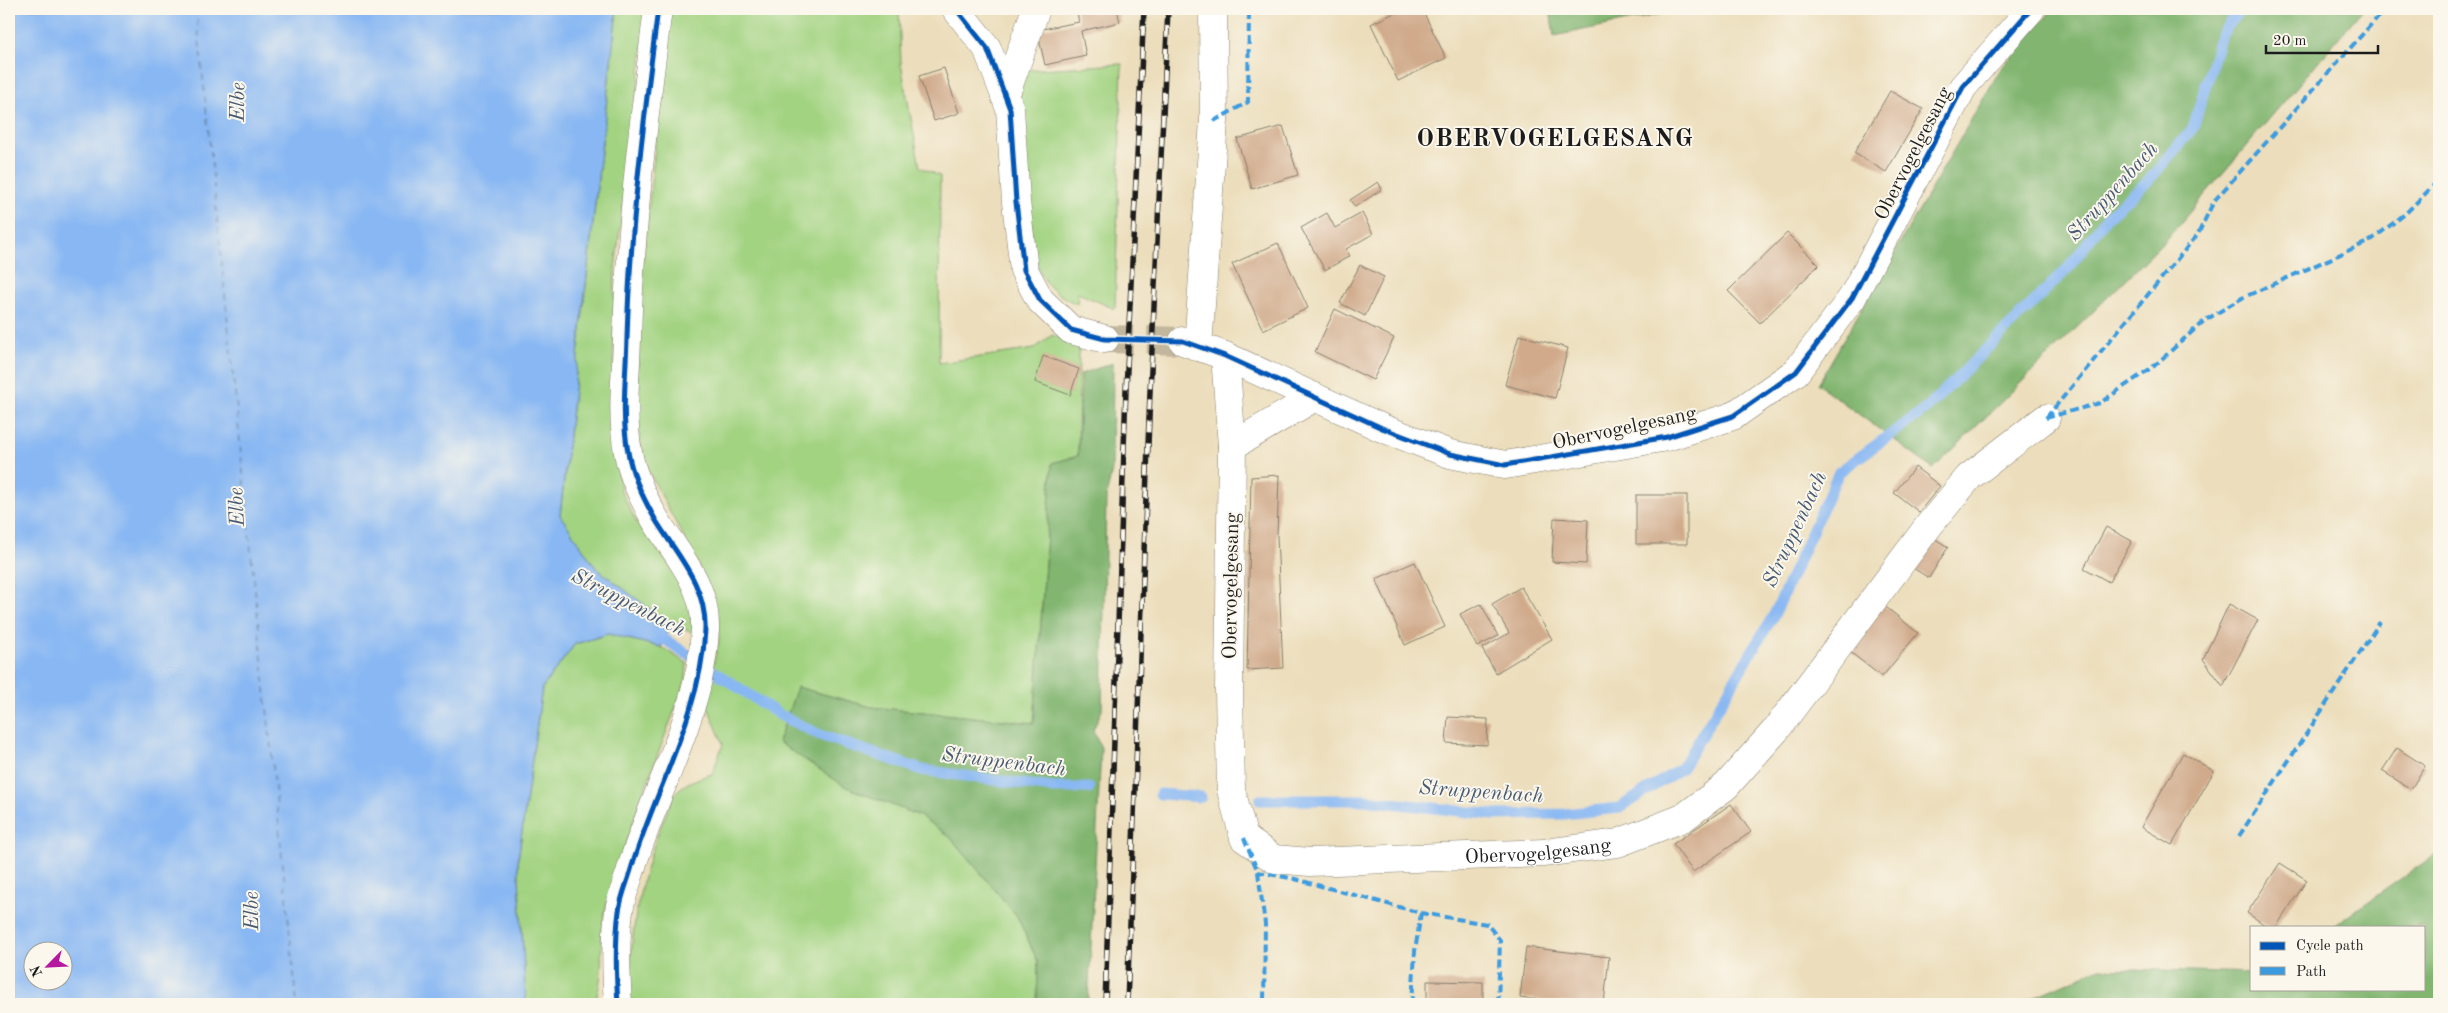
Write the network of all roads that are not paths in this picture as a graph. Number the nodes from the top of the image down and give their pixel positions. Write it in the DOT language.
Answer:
graph roads {
  1 [pos="658,9"];
  2 [pos="956,9"];
  3 [pos="1036,9"];
  4 [pos="1213,9"];
  5 [pos="2031,9"];
  6 [pos="1006,96"];
  7 [pos="1105,339"];
  8 [pos="1225,356"];
  9 [pos="1315,397"];
  10 [pos="2046,418"];
  11 [pos="1232,446"];
  12 [pos="618,1004"];
  1 -- 12 [label="street"];
  2 -- 6 [label="street"];
  3 -- 6 [label="street"];
  4 -- 8 [label="street, Obervogelgesang"];
  5 -- 9 [label="street, Obervogelgesang"];
  6 -- 7 [label="street"];
  8 -- 9 [label="street, Obervogelgesang"];
  8 -- 11 [label="street, Obervogelgesang"];
  9 -- 11 [label="street"];
  10 -- 11 [label="street, Obervogelgesang"];
}
